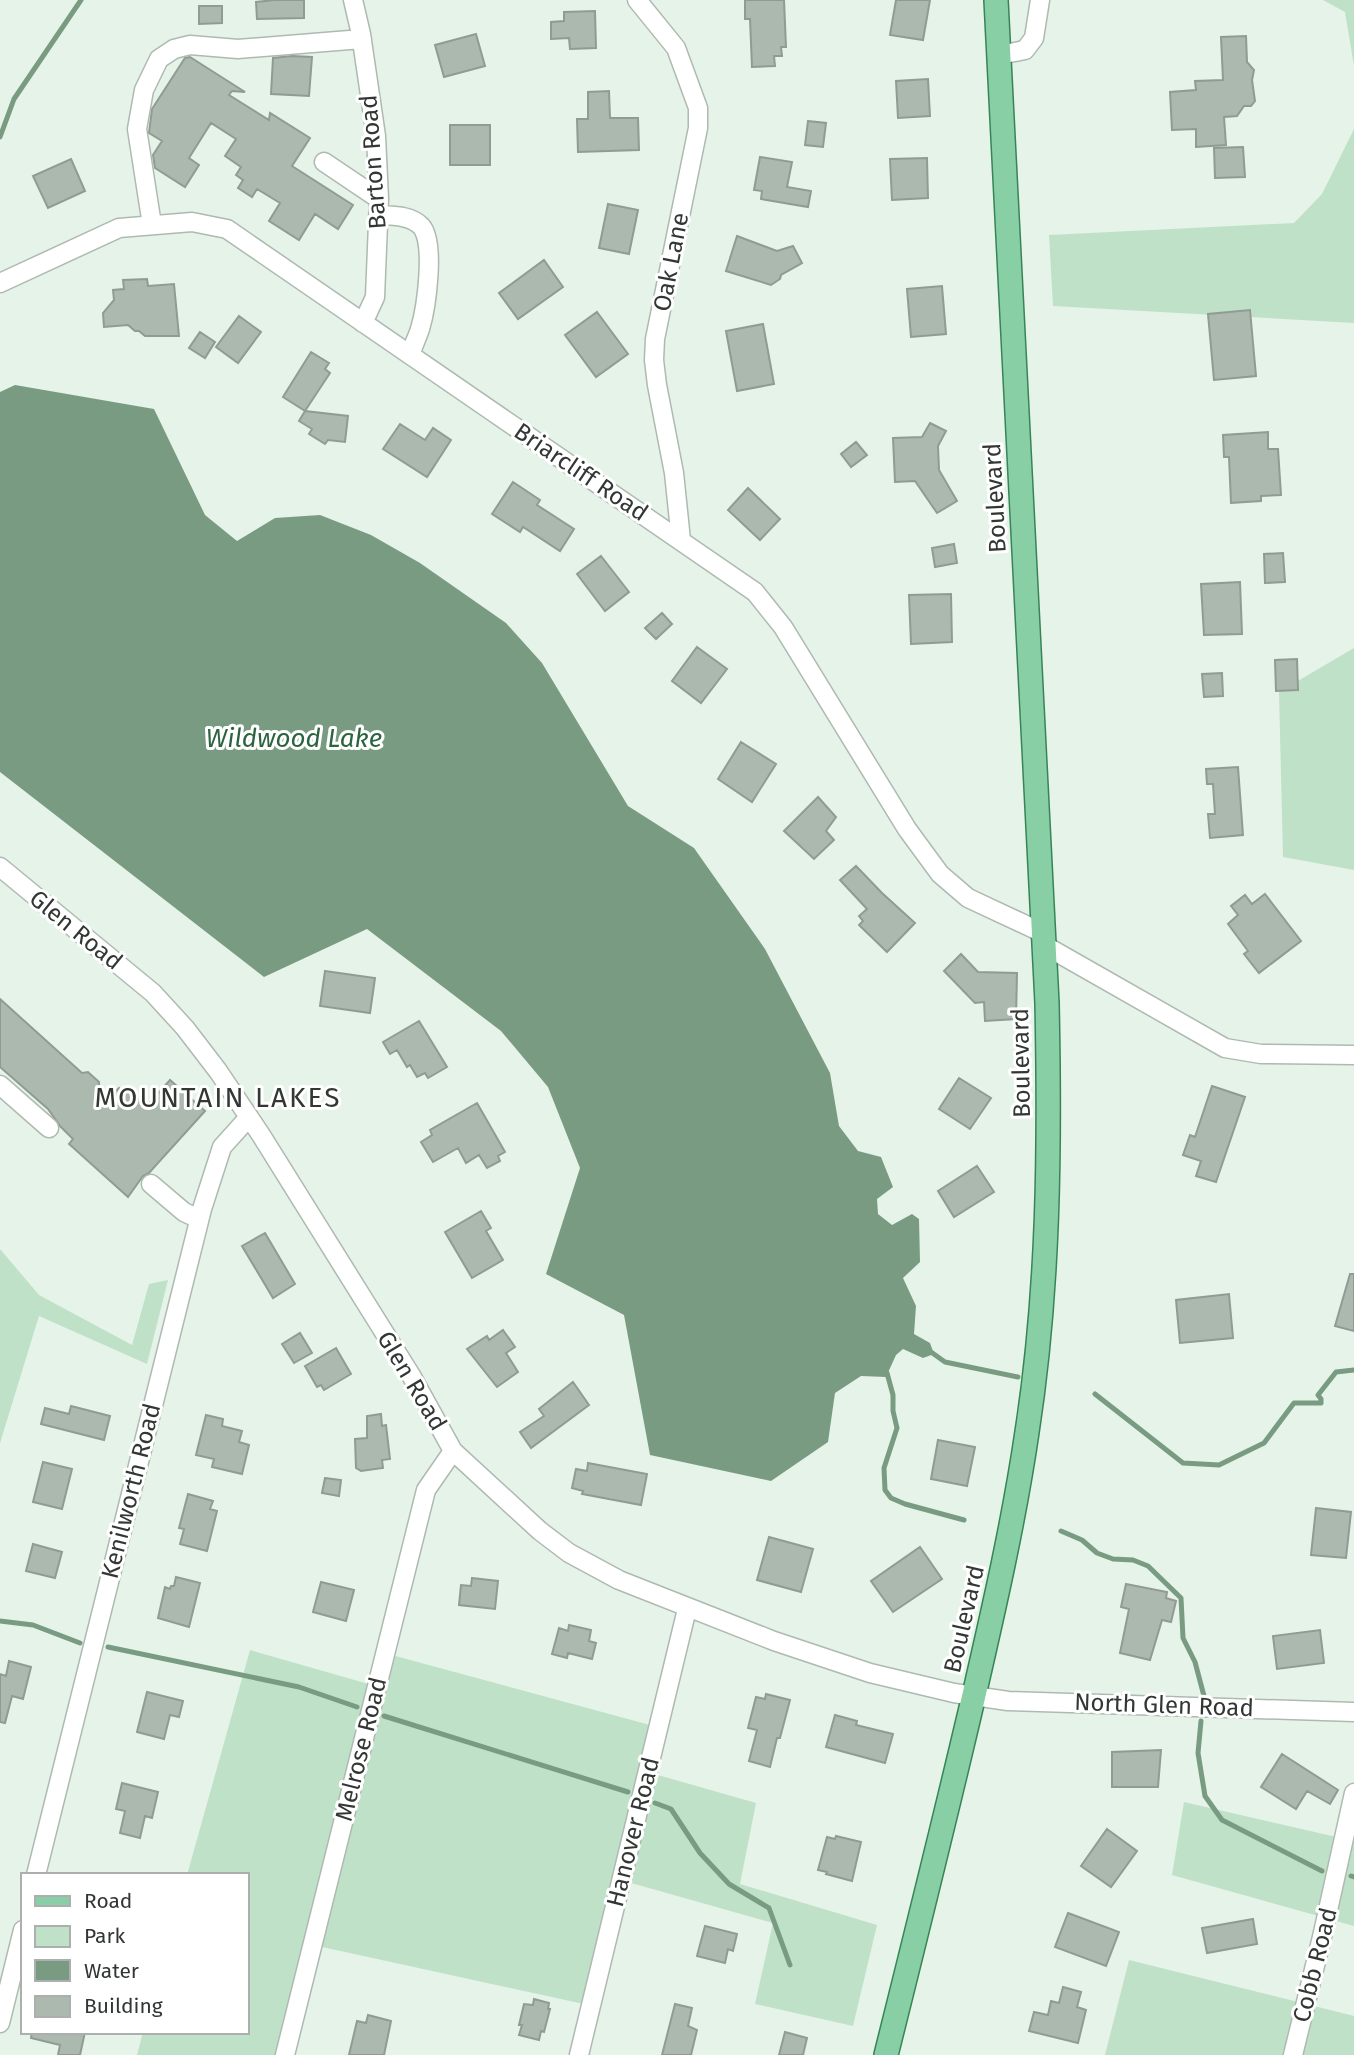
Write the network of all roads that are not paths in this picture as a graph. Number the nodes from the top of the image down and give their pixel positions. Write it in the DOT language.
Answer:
graph roads {
  1 [pos="353,0"];
  2 [pos="637,0"];
  3 [pos="996,0"];
  4 [pos="1040,0"];
  5 [pos="362,39"];
  6 [pos="999,55"];
  7 [pos="324,162"];
  8 [pos="379,207"];
  9 [pos="152,225"];
  10 [pos="0,283"];
  11 [pos="363,323"];
  12 [pos="410,355"];
  13 [pos="681,540"];
  14 [pos="0,867"];
  15 [pos="1043,939"];
  16 [pos="1354,1055"];
  17 [pos="0,1085"];
  18 [pos="249,1117"];
  19 [pos="49,1128"];
  20 [pos="151,1184"];
  21 [pos="199,1219"];
  22 [pos="453,1451"];
  23 [pos="687,1609"];
  24 [pos="974,1694"];
  25 [pos="1354,1712"];
  26 [pos="1354,1793"];
  27 [pos="36,1873"];
  28 [pos="21,1938"];
  29 [pos="0,2023"];
  30 [pos="285,2055"];
  31 [pos="579,2055"];
  32 [pos="886,2055"];
  33 [pos="1293,2055"];
  1 -- 5 [label="street, Barton Road"];
  2 -- 13 [label="street, Oak Lane"];
  3 -- 6 [label="main road, Boulevard"];
  4 -- 6 [label="street"];
  5 -- 8 [label="street, Barton Road"];
  5 -- 9 [label="street"];
  6 -- 15 [label="main road, Boulevard"];
  7 -- 8 [label="street"];
  8 -- 11 [label="street, Barton Road"];
  8 -- 12 [label="street"];
  9 -- 10 [label="street, Briarcliff Road"];
  9 -- 11 [label="street, Briarcliff Road"];
  11 -- 12 [label="street, Briarcliff Road"];
  12 -- 13 [label="street, Briarcliff Road"];
  13 -- 15 [label="street, Briarcliff Road"];
  14 -- 18 [label="street, Glen Road"];
  15 -- 16 [label="street, Briarcliff Road"];
  15 -- 24 [label="main road, Boulevard"];
  17 -- 19 [label="street"];
  18 -- 21 [label="street, Kenilworth Road"];
  18 -- 22 [label="street, Glen Road"];
  20 -- 21 [label="street"];
  21 -- 27 [label="street, Kenilworth Road"];
  22 -- 23 [label="street, Glen Road"];
  22 -- 30 [label="street, Melrose Road"];
  23 -- 24 [label="street, Glen Road"];
  23 -- 31 [label="street, Hanover Road"];
  24 -- 25 [label="street, North Glen Road"];
  24 -- 32 [label="main road, Boulevard"];
  26 -- 33 [label="street, Cobb Road"];
  28 -- 29 [label="street"];
}
